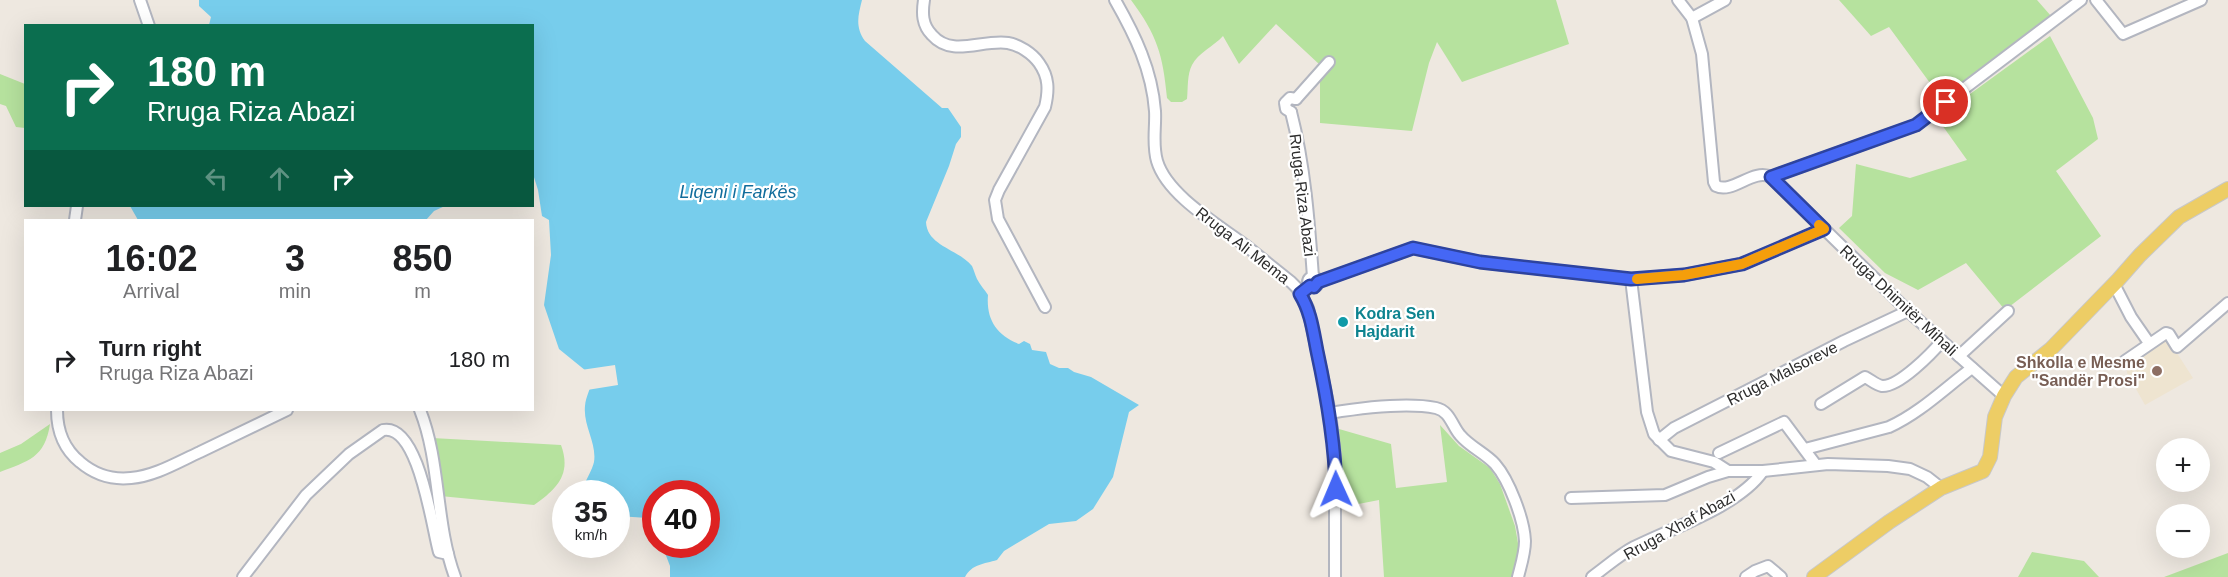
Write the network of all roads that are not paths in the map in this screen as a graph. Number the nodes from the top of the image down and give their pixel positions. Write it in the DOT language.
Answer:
graph roads {
  1 [pos="140,0"];
  2 [pos="924,0"];
  3 [pos="1115,0"];
  4 [pos="1678,0"];
  5 [pos="1725,0"];
  6 [pos="2081,0"];
  7 [pos="2096,0"];
  8 [pos="2201,0"];
  9 [pos="2183,3"];
  10 [pos="1692,18"];
  11 [pos="148,24"];
  12 [pos="1329,62"];
  13 [pos="1771,177"];
  14 [pos="2228,189"];
  15 [pos="1824,229"];
  16 [pos="1631,279"];
  17 [pos="1314,282"];
  18 [pos="2114,284"];
  19 [pos="1300,294"];
  20 [pos="2228,303"];
  21 [pos="1045,307"];
  22 [pos="1908,311"];
  23 [pos="2008,311"];
  24 [pos="1942,341"];
  25 [pos="2149,343"];
  26 [pos="1959,356"];
  27 [pos="2125,361"];
  28 [pos="1972,368"];
  29 [pos="2004,396"];
  30 [pos="1821,404"];
  31 [pos="57,411"];
  32 [pos="284,411"];
  33 [pos="420,411"];
  34 [pos="1330,413"];
  35 [pos="1659,441"];
  36 [pos="1805,449"];
  37 [pos="1719,453"];
  38 [pos="1816,465"];
  39 [pos="1728,471"];
  40 [pos="1763,471"];
  41 [pos="1941,488"];
  42 [pos="1571,498"];
  43 [pos="448,554"];
  44 [pos="243,577"];
  45 [pos="455,577"];
  46 [pos="1335,577"];
  47 [pos="1518,577"];
  48 [pos="1593,577"];
  49 [pos="1746,577"];
  50 [pos="1781,577"];
  51 [pos="1814,577"];
  1 -- 11 [label="street"];
  2 -- 21 [label="street"];
  3 -- 19 [label="street, Rruga Ali Mema"];
  4 -- 10 [label="street"];
  5 -- 10 [label="street"];
  6 -- 13 [label="street"];
  7 -- 9 [label="street"];
  8 -- 9 [label="street"];
  10 -- 13 [label="street"];
  12 -- 17 [label="street, Rruga Riza Abazi"];
  13 -- 15 [label="street, Rruga Dhimitër Mihali"];
  14 -- 18 [label="main road"];
  15 -- 16 [label="street, Rruga Riza Abazi"];
  15 -- 22 [label="street, Rruga Dhimitër Mihali"];
  16 -- 17 [label="street, Rruga Riza Abazi"];
  16 -- 35 [label="street"];
  17 -- 19 [label="street, Rruga Riza Abazi"];
  18 -- 25 [label="street"];
  18 -- 29 [label="main road"];
  19 -- 34 [label="street, Rruga Ali Mema"];
  20 -- 25 [label="street"];
  22 -- 24 [label="street, Rruga Dhimitër Mihali"];
  22 -- 35 [label="street, Rruga Malsoreve"];
  23 -- 26 [label="street"];
  24 -- 26 [label="street, Rruga Dhimitër Mihali"];
  24 -- 30 [label="street"];
  25 -- 27 [label="street"];
  26 -- 28 [label="street, Rruga Dhimitër Mihali"];
  28 -- 29 [label="street, Rruga Dhimitër Mihali"];
  28 -- 36 [label="street"];
  29 -- 41 [label="main road"];
  31 -- 32 [label="street"];
  33 -- 43 [label="street"];
  34 -- 46 [label="street, Rruga Ali Mema"];
  34 -- 47 [label="street"];
  35 -- 39 [label="street"];
  36 -- 37 [label="street"];
  36 -- 38 [label="street"];
  38 -- 40 [label="street"];
  38 -- 41 [label="street"];
  39 -- 40 [label="street"];
  39 -- 42 [label="street"];
  40 -- 48 [label="street, Rruga Xhaf Abazi"];
  41 -- 51 [label="main road"];
  43 -- 44 [label="street"];
  43 -- 45 [label="street"];
  49 -- 50 [label="street"];
}
